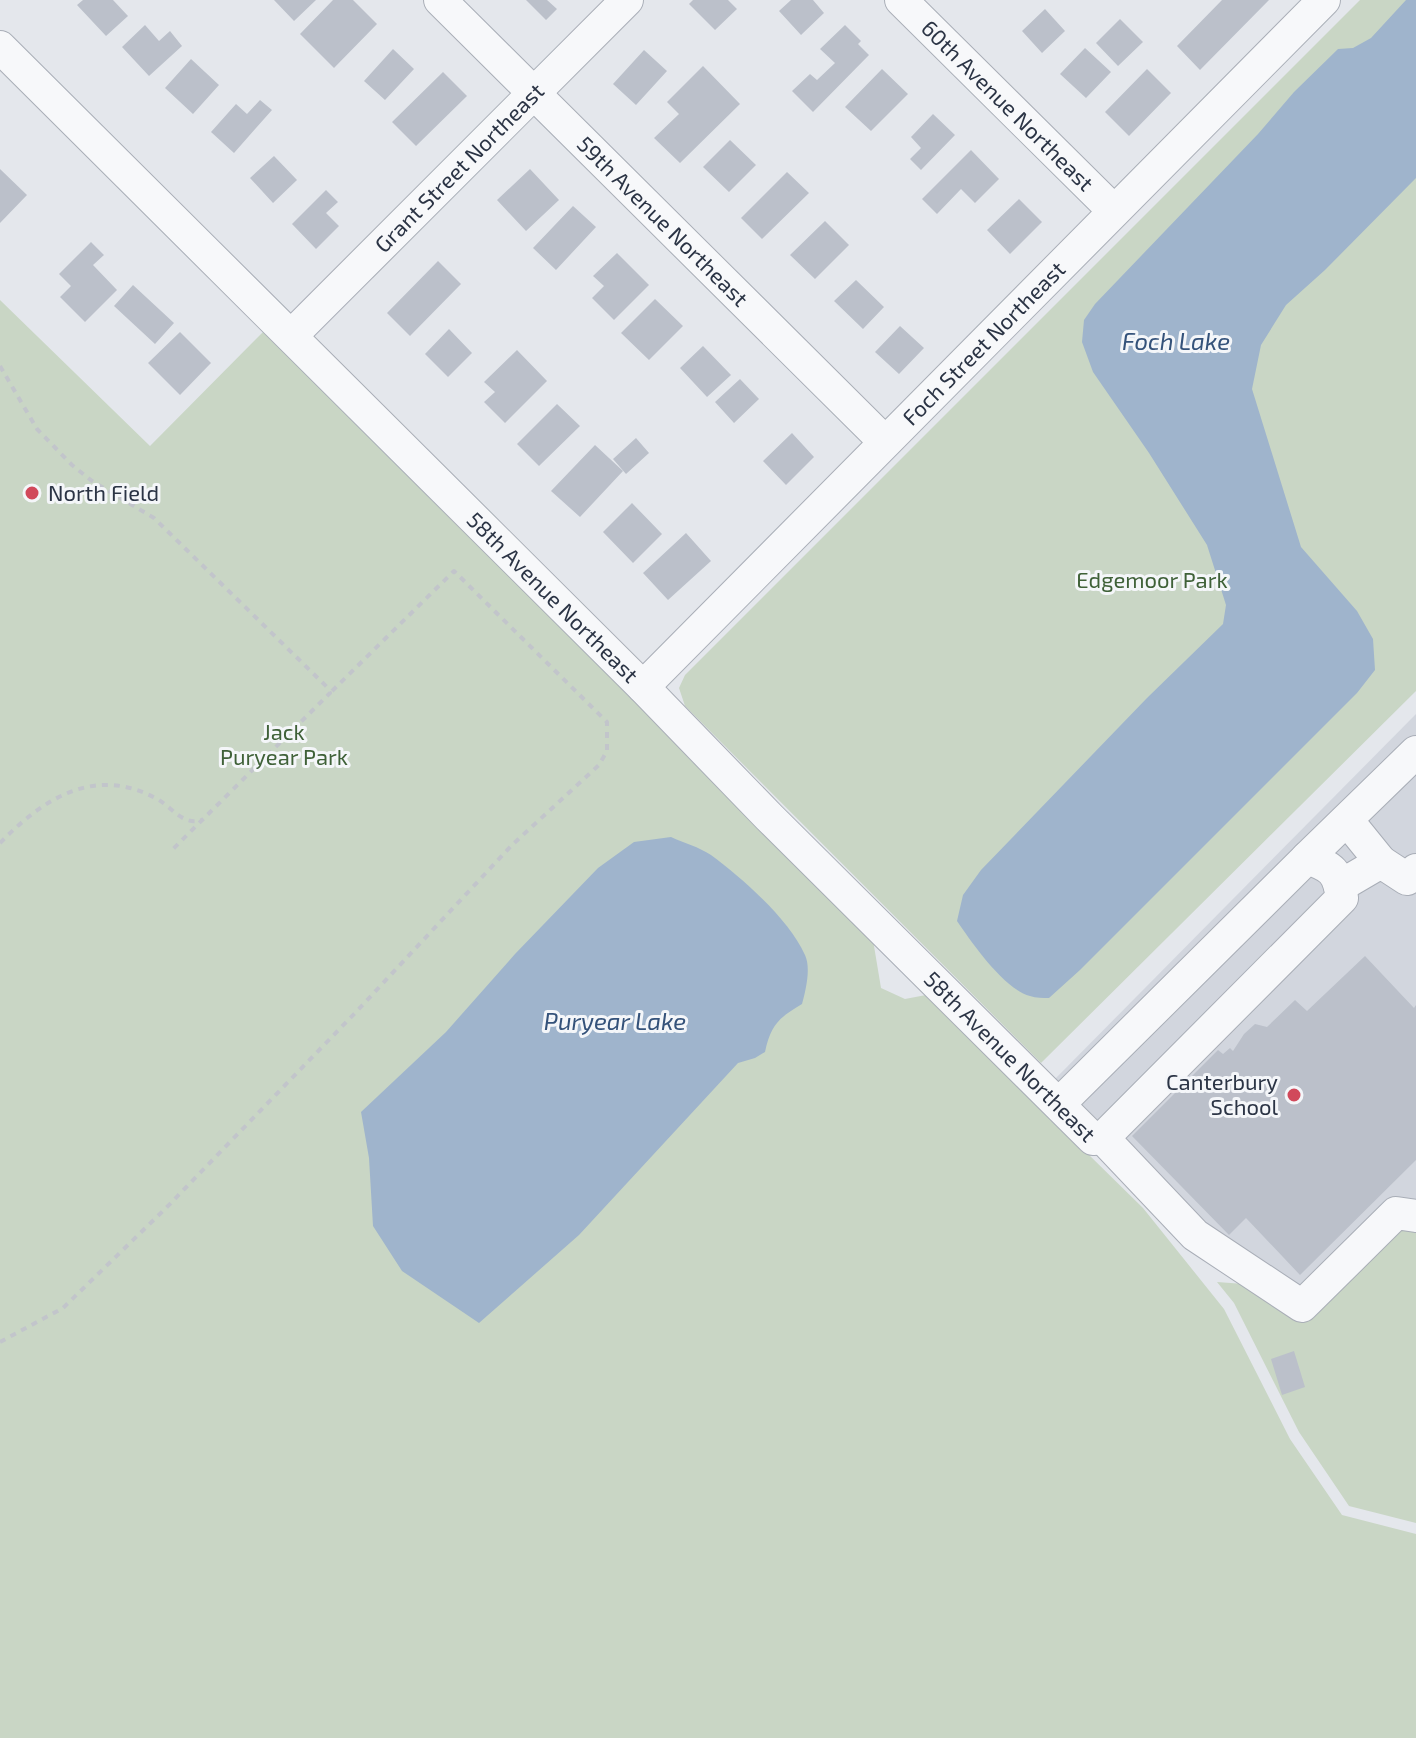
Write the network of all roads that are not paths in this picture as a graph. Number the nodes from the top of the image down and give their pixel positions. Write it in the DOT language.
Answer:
graph roads {
  1 [pos="440,0"];
  2 [pos="627,0"];
  3 [pos="901,0"];
  4 [pos="1324,0"];
  5 [pos="0,47"];
  6 [pos="534,94"];
  7 [pos="1114,211"];
  8 [pos="291,336"];
  9 [pos="885,442"];
  10 [pos="643,687"];
  11 [pos="1416,752"];
  12 [pos="1347,820"];
  13 [pos="1307,858"];
  14 [pos="1381,862"];
  15 [pos="1416,870"];
  16 [pos="1340,886"];
  17 [pos="1059,1104"];
  18 [pos="1104,1136"];
  19 [pos="1416,1216"];
  1 -- 6 [label="street, 59th Avenue Northeast"];
  2 -- 6 [label="street, Grant Street Northeast"];
  3 -- 7 [label="street, 60th Avenue Northeast"];
  4 -- 7 [label="street, Foch Street Northeast"];
  5 -- 8 [label="street, 58th Avenue Northeast"];
  6 -- 8 [label="street, Grant Street Northeast"];
  6 -- 9 [label="street, 59th Avenue Northeast"];
  7 -- 9 [label="street, Foch Street Northeast"];
  8 -- 10 [label="street, 58th Avenue Northeast"];
  9 -- 10 [label="street, Foch Street Northeast"];
  10 -- 17 [label="street, 58th Avenue Northeast"];
  11 -- 12 [label="street"];
  12 -- 13 [label="street"];
  12 -- 14 [label="street"];
  13 -- 16 [label="street"];
  13 -- 17 [label="street"];
  14 -- 15 [label="street"];
  14 -- 16 [label="street"];
  16 -- 18 [label="street"];
  17 -- 18 [label="street, 58th Avenue Northeast"];
  18 -- 19 [label="street, 58th Avenue Northeast"];
}
